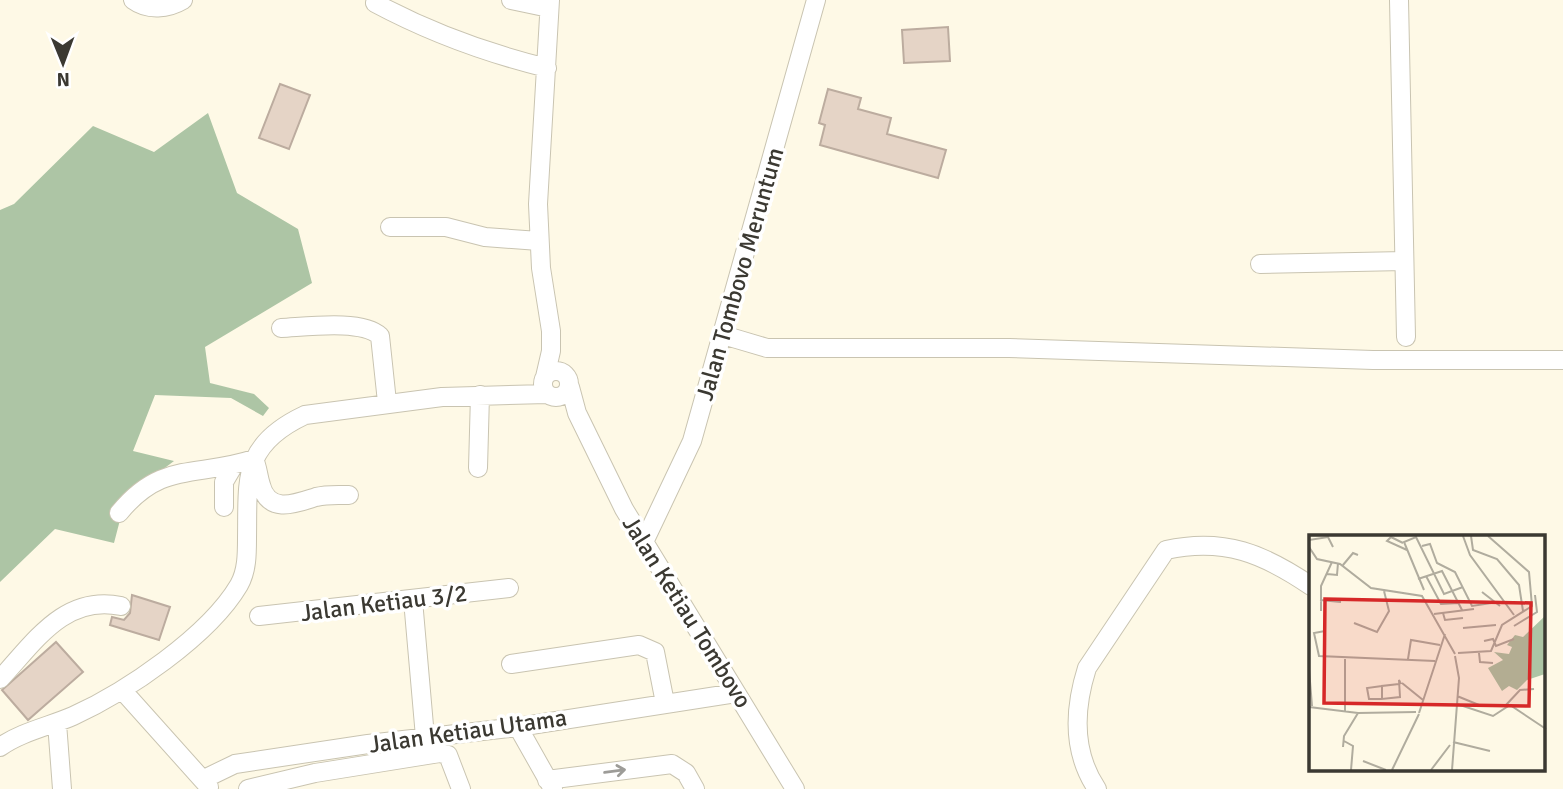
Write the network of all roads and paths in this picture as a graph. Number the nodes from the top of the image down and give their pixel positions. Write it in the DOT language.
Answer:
graph roads {
  1 [pos="133,0"];
  2 [pos="183,0"];
  3 [pos="511,0"];
  4 [pos="816,0"];
  5 [pos="1399,0"];
  6 [pos="375,3"];
  7 [pos="550,4"];
  8 [pos="547,68"];
  9 [pos="390,227"];
  10 [pos="539,241"];
  11 [pos="1404,261"];
  12 [pos="1261,264"];
  13 [pos="281,328"];
  14 [pos="551,331"];
  15 [pos="723,335"];
  16 [pos="1406,337"];
  17 [pos="1563,360"];
  18 [pos="568,381"];
  19 [pos="547,387"];
  20 [pos="489,395"];
  21 [pos="387,402"];
  22 [pos="586,431"];
  23 [pos="254,459"];
  24 [pos="234,465"];
  25 [pos="478,468"];
  26 [pos="349,495"];
  27 [pos="224,507"];
  28 [pos="119,513"];
  29 [pos="645,540"];
  30 [pos="1309,585"];
  31 [pos="509,587"];
  32 [pos="412,600"];
  33 [pos="121,606"];
  34 [pos="259,616"];
  35 [pos="510,664"];
  36 [pos="0,679"];
  37 [pos="123,691"];
  38 [pos="736,693"];
  39 [pos="665,703"];
  40 [pos="57,723"];
  41 [pos="518,727"];
  42 [pos="425,737"];
  43 [pos="2,742"];
  44 [pos="235,764"];
  45 [pos="207,784"];
  46 [pos="550,785"];
  47 [pos="62,789"];
  48 [pos="249,789"];
  49 [pos="461,789"];
  50 [pos="695,789"];
  51 [pos="795,789"];
  52 [pos="1097,789"];
  1 -- 2 [label="street"];
  3 -- 7 [label="street"];
  4 -- 15 [label="street, Jalan Tombovo Meruntum"];
  5 -- 11 [label="street"];
  6 -- 8 [label="street"];
  7 -- 8 [label="street, Jalan Ketiau Tombovo"];
  8 -- 10 [label="street, Jalan Ketiau Tombovo"];
  9 -- 10 [label="street"];
  10 -- 14 [label="street, Jalan Ketiau Tombovo"];
  11 -- 12 [label="street"];
  11 -- 16 [label="street"];
  13 -- 21 [label="street"];
  14 -- 18 [label="street, Jalan Ketiau Tombovo"];
  14 -- 19 [label="street, Jalan Ketiau Tombovo"];
  15 -- 17 [label="street"];
  15 -- 29 [label="street, Jalan Tombovo Meruntum"];
  18 -- 19 [label="street"];
  18 -- 22 [label="street, Jalan Ketiau Tombovo"];
  19 -- 20 [label="street"];
  19 -- 22 [label="street, Jalan Ketiau Tombovo"];
  20 -- 21 [label="street"];
  20 -- 25 [label="street"];
  21 -- 23 [label="street"];
  22 -- 29 [label="street, Jalan Ketiau Tombovo"];
  23 -- 24 [label="street"];
  23 -- 26 [label="street"];
  23 -- 37 [label="street"];
  24 -- 27 [label="street"];
  24 -- 28 [label="street"];
  29 -- 38 [label="street, Jalan Ketiau Tombovo"];
  30 -- 52 [label="street"];
  31 -- 32 [label="street, Jalan Ketiau 3/2"];
  32 -- 34 [label="street, Jalan Ketiau 3/2"];
  32 -- 42 [label="street"];
  33 -- 36 [label="street"];
  35 -- 39 [label="street"];
  37 -- 40 [label="street"];
  37 -- 45 [label="street"];
  38 -- 39 [label="street, Jalan Ketiau Utama"];
  38 -- 51 [label="street, Jalan Ketiau Tombovo"];
  39 -- 41 [label="street, Jalan Ketiau Utama"];
  40 -- 43 [label="street"];
  40 -- 47 [label="street"];
  41 -- 42 [label="street, Jalan Ketiau Utama"];
  41 -- 46 [label="street"];
  42 -- 44 [label="street, Jalan Ketiau Utama"];
  44 -- 45 [label="street, Jalan Ketiau Utama"];
  44 -- 48 [label="street"];
  46 -- 50 [label="street, one-way"];
  48 -- 49 [label="street"];
}
